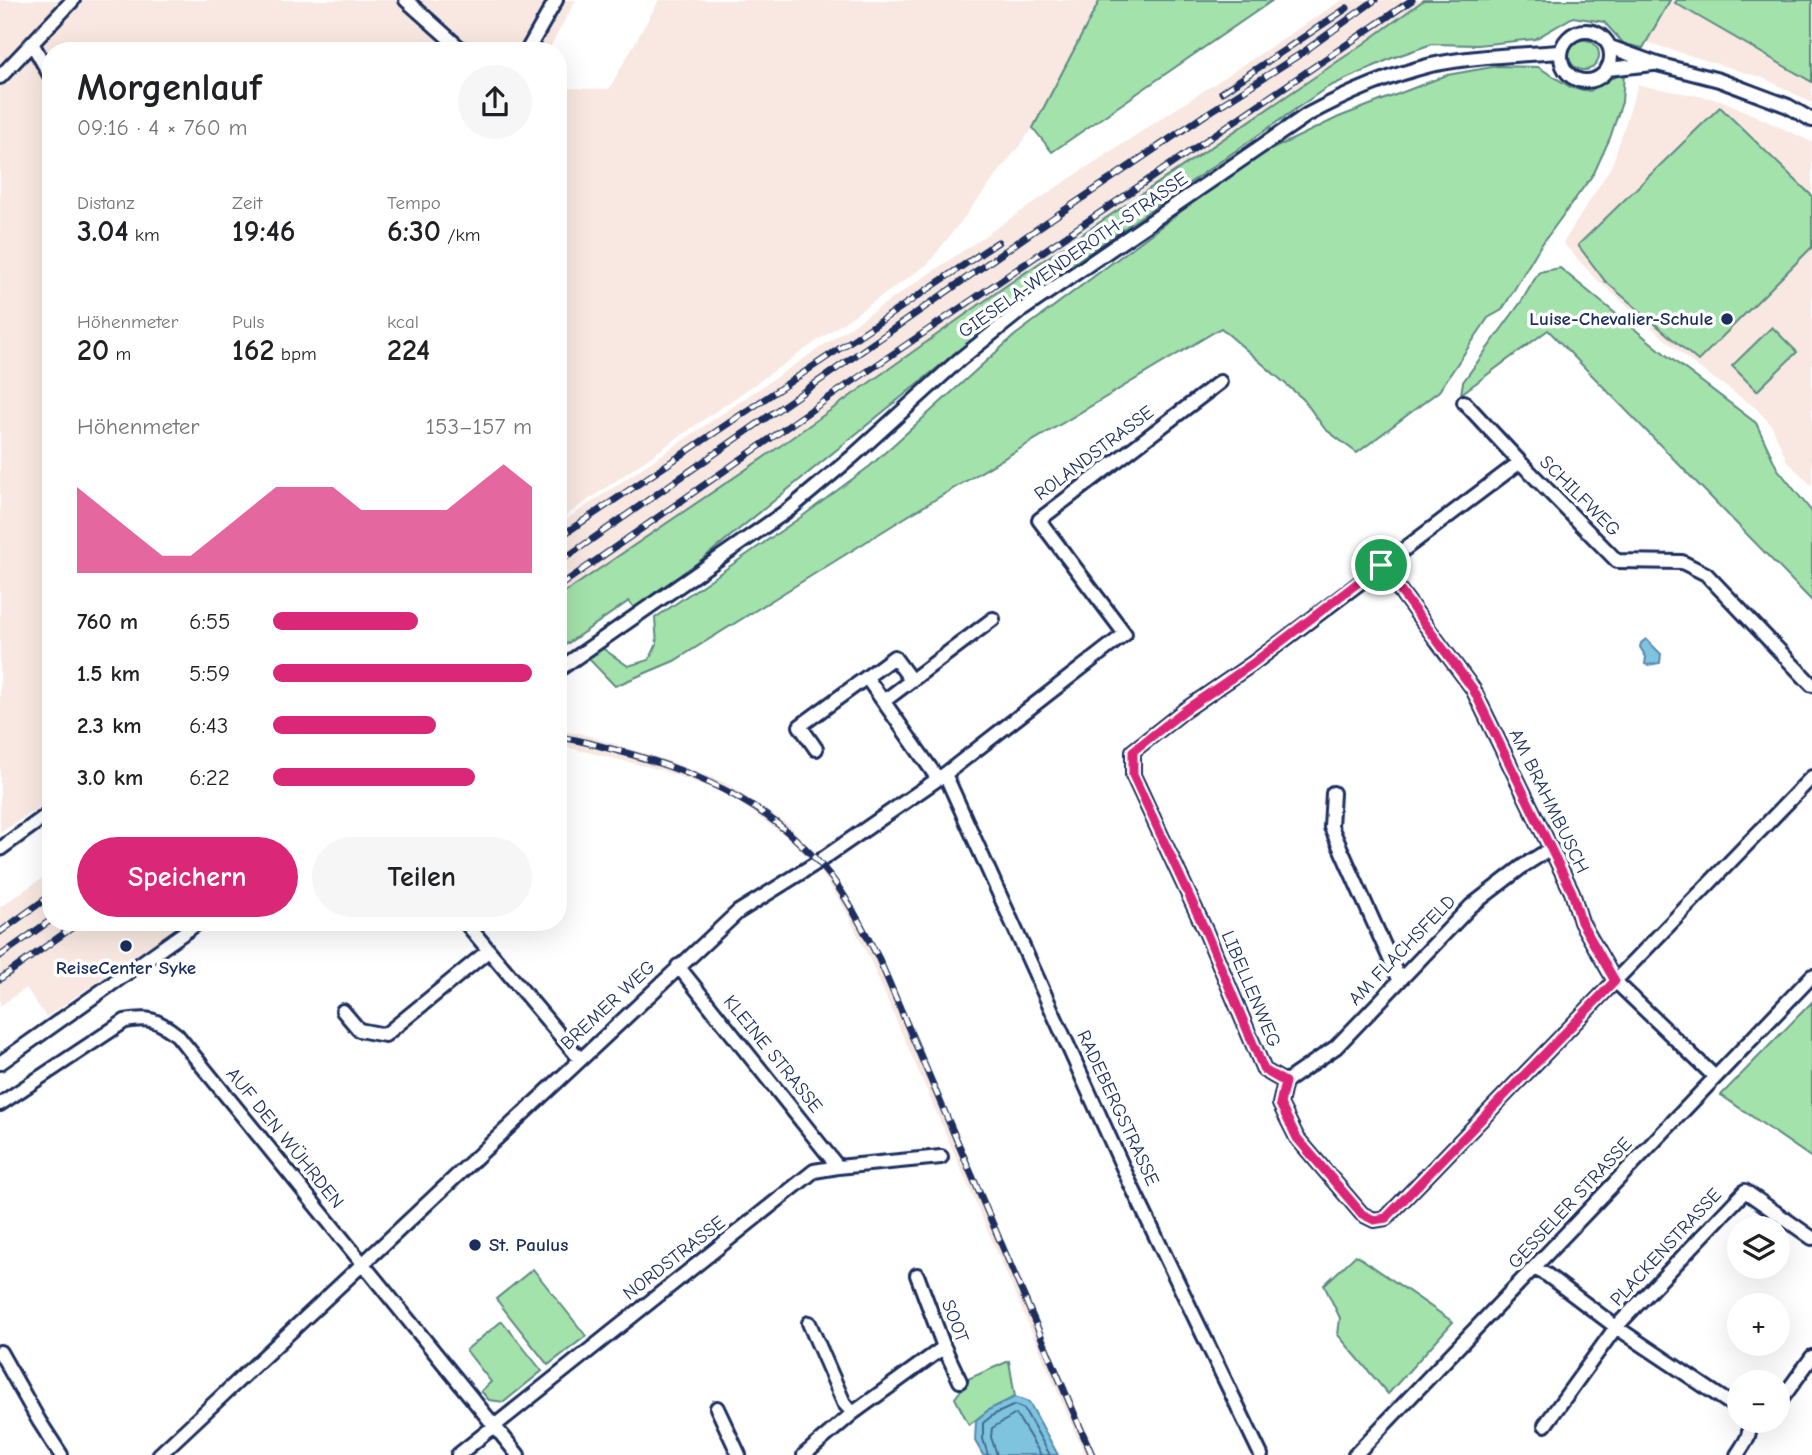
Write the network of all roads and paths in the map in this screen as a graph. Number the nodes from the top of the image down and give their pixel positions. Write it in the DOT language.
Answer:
graph roads {
  1 [pos="74,0"];
  2 [pos="406,0"];
  3 [pos="556,0"];
  4 [pos="453,42"];
  5 [pos="532,42"];
  6 [pos="33,45"];
  7 [pos="1610,47"];
  8 [pos="1560,52"];
  9 [pos="42,61"];
  10 [pos="1657,64"];
  11 [pos="1608,69"];
  12 [pos="0,77"];
  13 [pos="1812,120"];
  14 [pos="1220,382"];
  15 [pos="1464,402"];
  16 [pos="1520,463"];
  17 [pos="1381,565"];
  18 [pos="993,619"];
  19 [pos="1125,634"];
  20 [pos="567,664"];
  21 [pos="867,678"];
  22 [pos="911,680"];
  23 [pos="1812,685"];
  24 [pos="884,701"];
  25 [pos="816,749"];
  26 [pos="941,776"];
  27 [pos="1812,777"];
  28 [pos="1333,793"];
  29 [pos="42,819"];
  30 [pos="0,849"];
  31 [pos="1550,849"];
  32 [pos="186,931"];
  33 [pos="472,931"];
  34 [pos="488,951"];
  35 [pos="678,966"];
  36 [pos="1812,976"];
  37 [pos="1399,979"];
  38 [pos="1615,981"];
  39 [pos="343,1011"];
  40 [pos="579,1058"];
  41 [pos="0,1063"];
  42 [pos="1715,1077"];
  43 [pos="1285,1082"];
  44 [pos="0,1104"];
  45 [pos="941,1157"];
  46 [pos="838,1167"];
  47 [pos="1812,1238"];
  48 [pos="362,1263"];
  49 [pos="1534,1269"];
  50 [pos="917,1275"];
  51 [pos="809,1323"];
  52 [pos="1616,1327"];
  53 [pos="944,1347"];
  54 [pos="0,1352"];
  55 [pos="1812,1357"];
  56 [pos="960,1381"];
  57 [pos="1790,1387"];
  58 [pos="1727,1401"];
  59 [pos="717,1408"];
  60 [pos="853,1413"];
  61 [pos="1545,1425"];
  62 [pos="494,1426"];
  63 [pos="1748,1433"];
  64 [pos="61,1455"];
  65 [pos="159,1455"];
  66 [pos="458,1455"];
  67 [pos="518,1455"];
  68 [pos="739,1455"];
  69 [pos="804,1455"];
  70 [pos="1261,1455"];
  71 [pos="1355,1455"];
  72 [pos="1737,1455"];
  1 -- 6 [label="street"];
  2 -- 4 [label="street"];
  3 -- 5 [label="street"];
  6 -- 9 [label="street"];
  6 -- 12 [label="street"];
  7 -- 8 [label="street"];
  7 -- 10 [label="street"];
  7 -- 11 [label="street"];
  8 -- 11 [label="street"];
  8 -- 20 [label="street, GIESELA-WENDEROTH-STRASSE"];
  10 -- 11 [label="street"];
  10 -- 13 [label="street"];
  14 -- 19 [label="street, ROLANDSTRASSE"];
  15 -- 16 [label="street, SCHILFWEG"];
  16 -- 17 [label="street, SCHILFWEG"];
  16 -- 23 [label="street, SCHILFWEG"];
  17 -- 31 [label="street, AM BRAHMBUSCH"];
  17 -- 43 [label="street, LIBELLENWEG"];
  18 -- 22 [label="street"];
  19 -- 26 [label="street, BREMER WEG"];
  21 -- 22 [label="street"];
  21 -- 24 [label="street, RADEBERGSTRASSE"];
  21 -- 25 [label="street"];
  22 -- 24 [label="street"];
  24 -- 26 [label="street, RADEBERGSTRASSE"];
  26 -- 35 [label="street, BREMER WEG"];
  26 -- 70 [label="street, RADEBERGSTRASSE"];
  27 -- 38 [label="street"];
  28 -- 37 [label="street"];
  29 -- 30 [label="street"];
  31 -- 37 [label="street, AM FLACHSFELD"];
  31 -- 38 [label="street, AM BRAHMBUSCH"];
  32 -- 41 [label="street"];
  33 -- 34 [label="street"];
  34 -- 39 [label="street"];
  34 -- 40 [label="street"];
  35 -- 40 [label="street, BREMER WEG"];
  35 -- 46 [label="street, KLEINE STRASSE"];
  36 -- 42 [label="street, GESSELER STRASSE"];
  37 -- 43 [label="street, AM FLACHSFELD"];
  38 -- 42 [label="street, AM BRAHMBUSCH"];
  38 -- 43 [label="street"];
  40 -- 48 [label="street, BREMER WEG"];
  42 -- 49 [label="street, GESSELER STRASSE"];
  44 -- 48 [label="street, AUF DEN WÜHRDEN"];
  45 -- 46 [label="street, NORDSTRASSE"];
  46 -- 62 [label="street, NORDSTRASSE"];
  47 -- 52 [label="street, PLACKENSTRASSE"];
  48 -- 62 [label="street, AUF DEN WÜHRDEN"];
  48 -- 65 [label="street, BREMER WEG"];
  49 -- 52 [label="street, PLACKENSTRASSE"];
  49 -- 71 [label="street, GESSELER STRASSE"];
  50 -- 53 [label="street, SOOT"];
  51 -- 60 [label="street"];
  52 -- 58 [label="street, PLACKENSTRASSE"];
  52 -- 61 [label="street, PLACKENSTRASSE"];
  53 -- 56 [label="street, SOOT"];
  53 -- 60 [label="street"];
  54 -- 64 [label="street"];
  55 -- 57 [label="street"];
  59 -- 68 [label="street"];
  60 -- 69 [label="street"];
  62 -- 66 [label="street, NORDSTRASSE"];
  62 -- 67 [label="street, AUF DEN WÜHRDEN"];
  63 -- 72 [label="street"];
}
